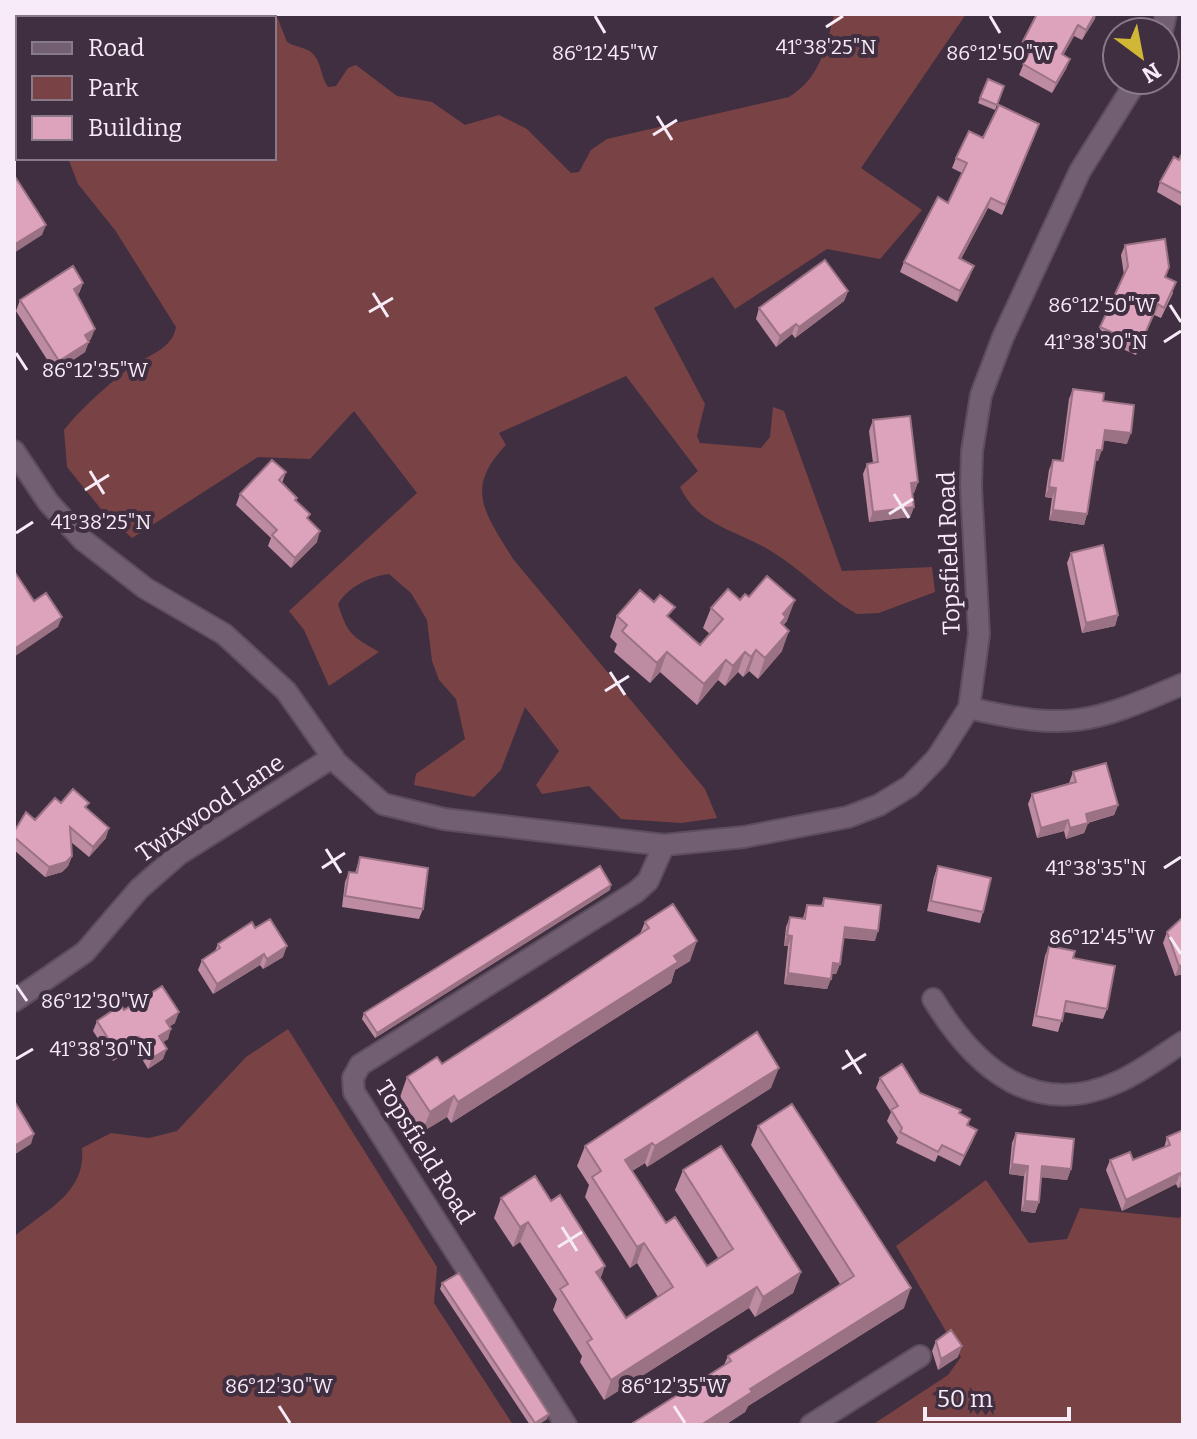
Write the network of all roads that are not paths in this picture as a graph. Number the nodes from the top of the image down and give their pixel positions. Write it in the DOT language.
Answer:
graph roads {
  1 [pos="1127,96"];
  2 [pos="14,451"];
  3 [pos="1183,684"];
  4 [pos="969,708"];
  5 [pos="333,757"];
  6 [pos="664,845"];
  7 [pos="933,999"];
  8 [pos="14,1001"];
  9 [pos="1183,1042"];
  10 [pos="920,1356"];
  11 [pos="566,1425"];
  12 [pos="811,1425"];
  1 -- 4 [label="street, Topsfield Road"];
  2 -- 5 [label="street, Topsfield Road"];
  3 -- 4 [label="street"];
  4 -- 6 [label="street, Topsfield Road"];
  5 -- 6 [label="street, Topsfield Road"];
  5 -- 8 [label="street, Twixwood Lane"];
  6 -- 11 [label="street, Topsfield Road"];
  7 -- 9 [label="street"];
  10 -- 12 [label="street"];
}
